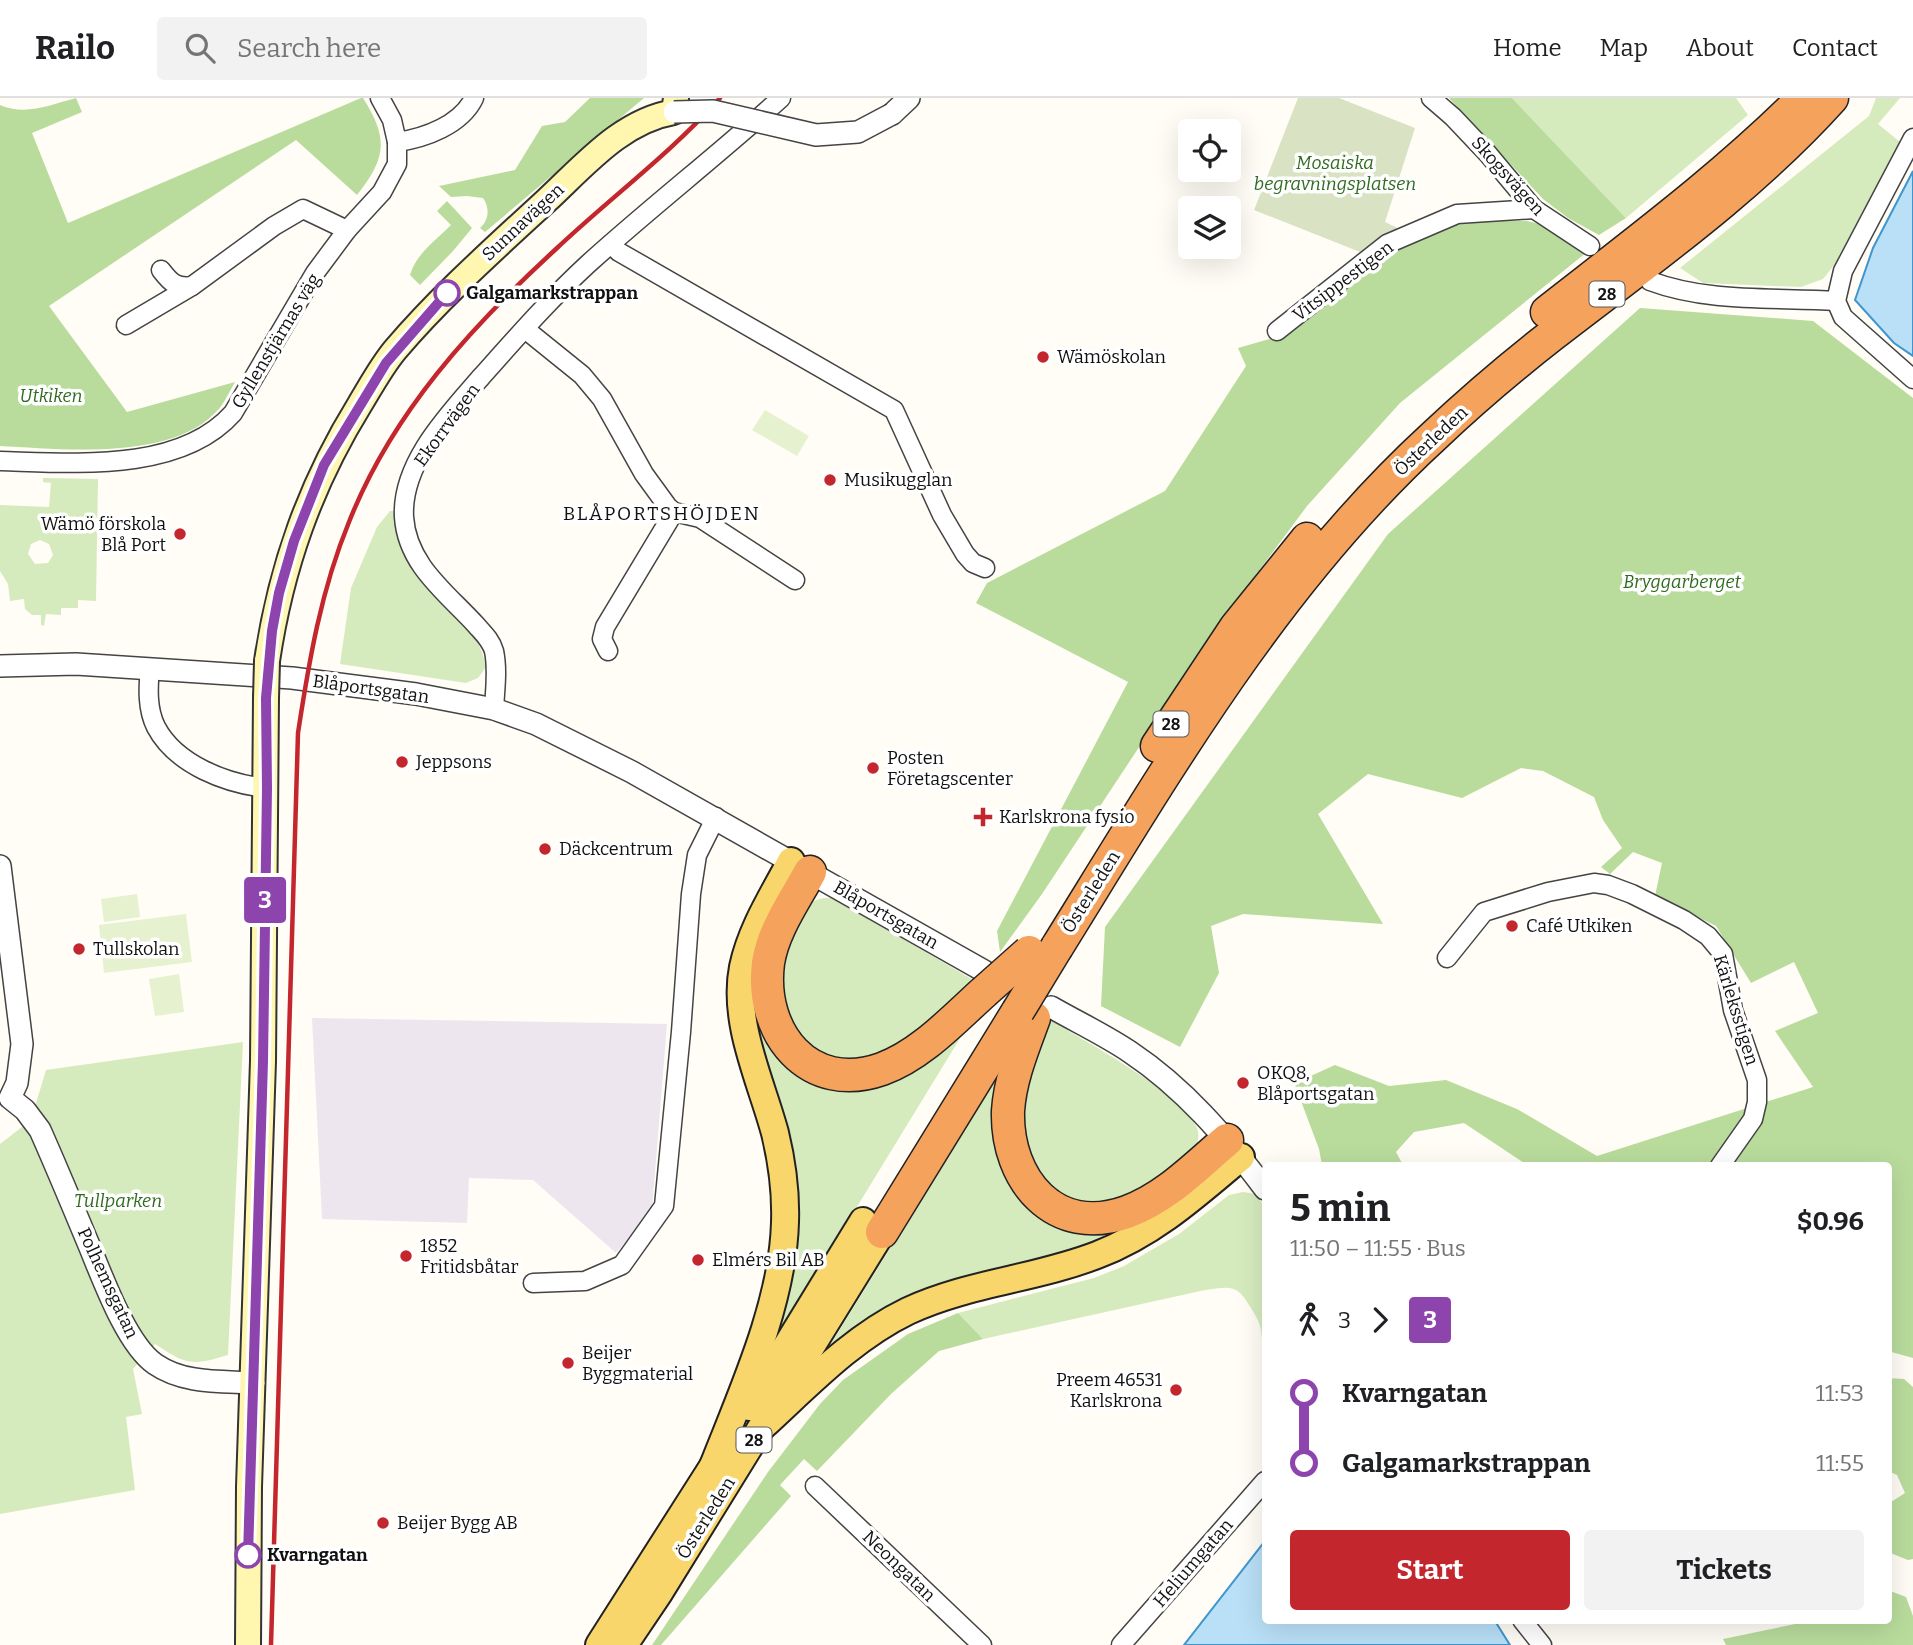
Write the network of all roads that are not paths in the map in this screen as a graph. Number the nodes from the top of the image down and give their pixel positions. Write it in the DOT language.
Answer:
graph roads {
  1 [pos="380,98"];
  2 [pos="474,98"];
  3 [pos="782,98"];
  4 [pos="909,98"];
  5 [pos="1431,98"];
  6 [pos="1791,98"];
  7 [pos="1803,98"];
  8 [pos="1832,98"];
  9 [pos="675,105"];
  10 [pos="1913,138"];
  11 [pos="1762,139"];
  12 [pos="397,142"];
  13 [pos="1534,209"];
  14 [pos="347,230"];
  15 [pos="611,244"];
  16 [pos="1590,246"];
  17 [pos="161,270"];
  18 [pos="1650,281"];
  19 [pos="192,286"];
  20 [pos="1836,301"];
  21 [pos="126,325"];
  22 [pos="524,329"];
  23 [pos="1277,331"];
  24 [pos="1913,379"];
  25 [pos="0,461"];
  26 [pos="674,512"];
  27 [pos="985,568"];
  28 [pos="795,580"];
  29 [pos="608,652"];
  30 [pos="0,666"];
  31 [pos="150,668"];
  32 [pos="494,709"];
  33 [pos="267,788"];
  34 [pos="716,817"];
  35 [pos="0,866"];
  36 [pos="801,866"];
  37 [pos="1052,942"];
  38 [pos="1447,958"];
  39 [pos="1011,1000"];
  40 [pos="5,1104"];
  41 [pos="1234,1149"];
  42 [pos="1723,1162"];
  43 [pos="1262,1185"];
  44 [pos="873,1227"];
  45 [pos="533,1283"];
  46 [pos="254,1383"];
  47 [pos="763,1426"];
  48 [pos="713,1466"];
  49 [pos="1262,1484"];
  50 [pos="815,1486"];
  51 [pos="1525,1624"];
  52 [pos="248,1645"];
  53 [pos="599,1645"];
  54 [pos="624,1645"];
  55 [pos="982,1645"];
  56 [pos="1121,1645"];
  57 [pos="1542,1645"];
  1 -- 12 [label="street"];
  2 -- 12 [label="street"];
  3 -- 15 [label="street, Ekorrvägen"];
  4 -- 9 [label="street, bridge"];
  5 -- 13 [label="street, Skogsvägen"];
  6 -- 11 [label="highway"];
  7 -- 11 [label="highway, Österleden / 28"];
  8 -- 37 [label="highway, Österleden / 28"];
  9 -- 33 [label="main road, Sunnavägen, bridge"];
  10 -- 20 [label="street"];
  11 -- 37 [label="highway, Österleden / 28"];
  12 -- 14 [label="street, Gyllenstjärnas väg"];
  13 -- 16 [label="street, Skogsvägen"];
  13 -- 23 [label="street, Vitsippestigen"];
  14 -- 19 [label="street"];
  14 -- 25 [label="street, Gyllenstjärnas väg"];
  15 -- 22 [label="street, Ekorrvägen"];
  15 -- 27 [label="street"];
  17 -- 19 [label="street"];
  18 -- 20 [label="street"];
  19 -- 21 [label="street"];
  20 -- 24 [label="street"];
  22 -- 26 [label="street"];
  22 -- 32 [label="street, Ekorrvägen"];
  26 -- 28 [label="street"];
  26 -- 29 [label="street"];
  30 -- 31 [label="street, Blåportsgatan"];
  31 -- 32 [label="street, Blåportsgatan"];
  31 -- 33 [label="street"];
  32 -- 34 [label="street, Blåportsgatan"];
  33 -- 46 [label="main road, Sunnavägen"];
  34 -- 36 [label="street, Blåportsgatan"];
  34 -- 45 [label="street"];
  35 -- 40 [label="street, Polhemsgatan"];
  36 -- 39 [label="street, Blåportsgatan"];
  36 -- 39 [label="highway"];
  36 -- 48 [label="main road"];
  37 -- 39 [label="highway, Österleden / 28"];
  38 -- 42 [label="street, Kärleksstigen"];
  39 -- 41 [label="street, Blåportsgatan"];
  39 -- 41 [label="highway"];
  39 -- 44 [label="highway, Österleden / 28"];
  40 -- 46 [label="street, Polhemsgatan"];
  41 -- 43 [label="street, Blåportsgatan"];
  41 -- 47 [label="main road"];
  44 -- 47 [label="main road, Österleden / 28"];
  44 -- 48 [label="main road, Österleden / 28"];
  46 -- 52 [label="main road, Sunnavägen"];
  47 -- 54 [label="main road, Österleden / 28"];
  48 -- 53 [label="main road, Österleden / 28"];
  49 -- 56 [label="street, Heliumgatan"];
  50 -- 55 [label="street, Neongatan"];
  51 -- 57 [label="street"];
}
